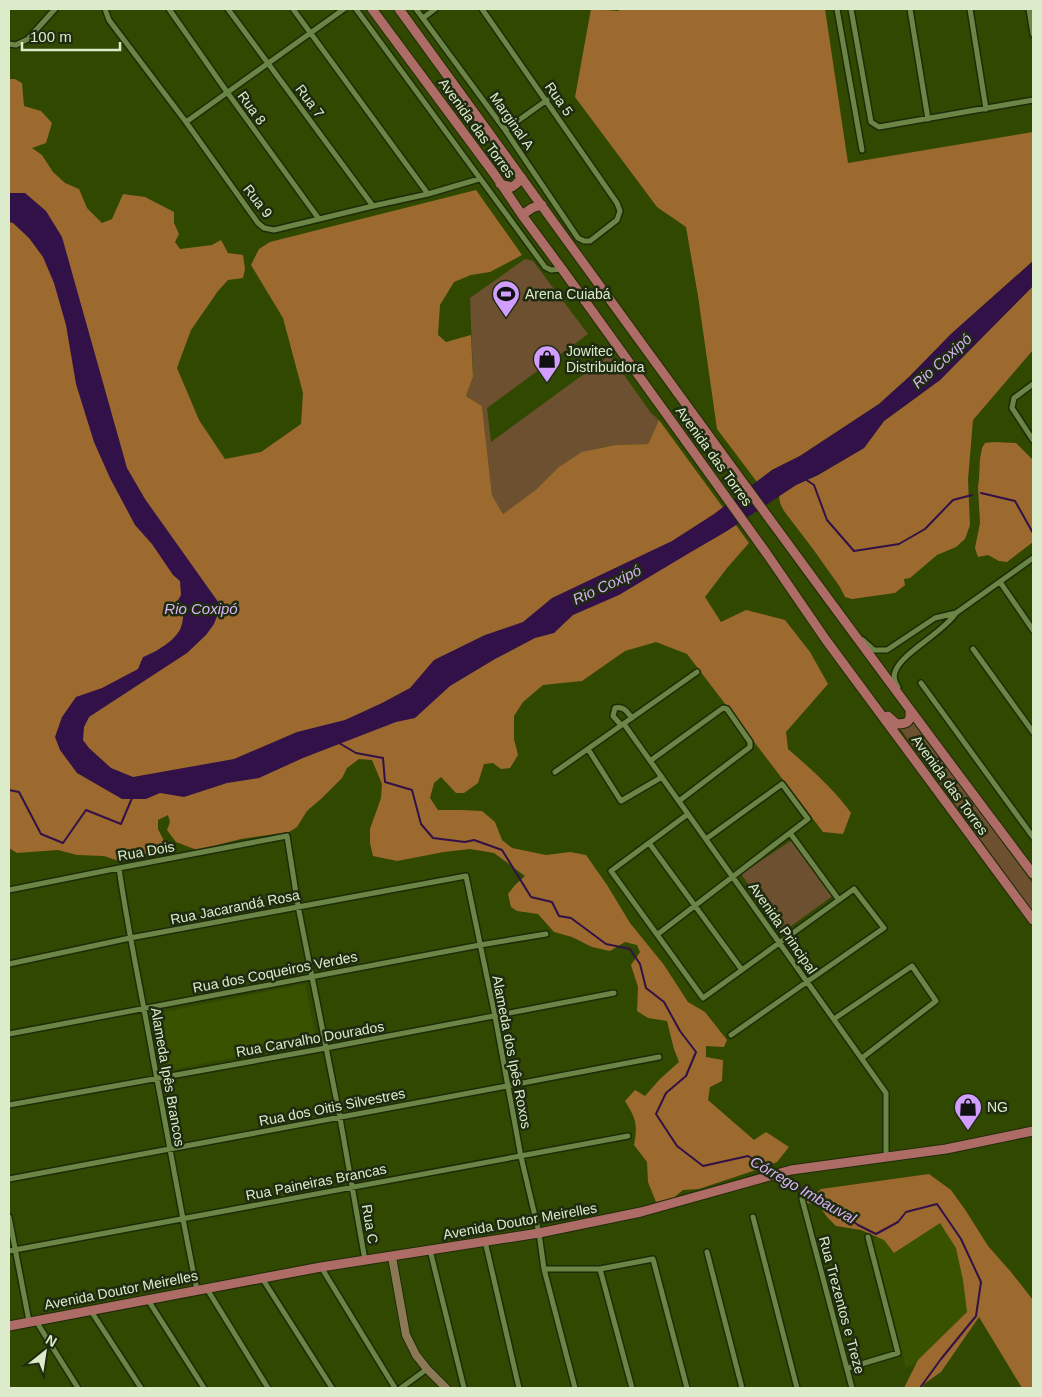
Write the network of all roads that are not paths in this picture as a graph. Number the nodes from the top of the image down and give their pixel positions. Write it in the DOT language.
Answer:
graph roads {
  1 [pos="55,9"];
  2 [pos="106,9"];
  3 [pos="169,9"];
  4 [pos="228,9"];
  5 [pos="293,9"];
  6 [pos="344,9"];
  7 [pos="356,9"];
  8 [pos="372,9"];
  9 [pos="399,9"];
  10 [pos="416,9"];
  11 [pos="435,9"];
  12 [pos="482,9"];
  13 [pos="837,9"];
  14 [pos="851,9"];
  15 [pos="910,9"];
  16 [pos="970,9"];
  17 [pos="1029,9"];
  18 [pos="423,18"];
  19 [pos="311,33"];
  20 [pos="1033,34"];
  21 [pos="9,44"];
  22 [pos="268,63"];
  23 [pos="228,92"];
  24 [pos="547,100"];
  25 [pos="1033,100"];
  26 [pos="986,109"];
  27 [pos="928,119"];
  28 [pos="186,122"];
  29 [pos="505,130"];
  30 [pos="862,150"];
  31 [pos="522,178"];
  32 [pos="479,179"];
  33 [pos="500,184"];
  34 [pos="428,194"];
  35 [pos="542,205"];
  36 [pos="374,206"];
  37 [pos="522,215"];
  38 [pos="319,219"];
  39 [pos="590,241"];
  40 [pos="562,269"];
  41 [pos="1033,384"];
  42 [pos="1033,440"];
  43 [pos="1033,558"];
  44 [pos="1000,582"];
  45 [pos="956,613"];
  46 [pos="843,620"];
  47 [pos="1033,630"];
  48 [pos="826,640"];
  49 [pos="973,649"];
  50 [pos="697,672"];
  51 [pos="921,683"];
  52 [pos="910,710"];
  53 [pos="632,718"];
  54 [pos="623,725"];
  55 [pos="1033,732"];
  56 [pos="588,750"];
  57 [pos="650,761"];
  58 [pos="555,772"];
  59 [pos="662,777"];
  60 [pos="679,801"];
  61 [pos="688,814"];
  62 [pos="790,833"];
  63 [pos="287,836"];
  64 [pos="1033,838"];
  65 [pos="706,839"];
  66 [pos="649,843"];
  67 [pos="119,868"];
  68 [pos="1033,874"];
  69 [pos="466,876"];
  70 [pos="733,877"];
  71 [pos="9,890"];
  72 [pos="839,900"];
  73 [pos="298,906"];
  74 [pos="695,906"];
  75 [pos="1033,920"];
  76 [pos="546,934"];
  77 [pos="658,934"];
  78 [pos="130,938"];
  79 [pos="780,943"];
  80 [pos="480,944"];
  81 [pos="9,964"];
  82 [pos="742,970"];
  83 [pos="312,976"];
  84 [pos="807,982"];
  85 [pos="614,993"];
  86 [pos="144,1008"];
  87 [pos="495,1016"];
  88 [pos="834,1019"];
  89 [pos="9,1034"];
  90 [pos="731,1034"];
  91 [pos="326,1048"];
  92 [pos="659,1056"];
  93 [pos="862,1058"];
  94 [pos="157,1078"];
  95 [pos="507,1086"];
  96 [pos="9,1105"];
  97 [pos="340,1118"];
  98 [pos="1033,1131"];
  99 [pos="628,1136"];
  100 [pos="169,1149"];
  101 [pos="521,1157"];
  102 [pos="886,1157"];
  103 [pos="9,1179"];
  104 [pos="352,1187"];
  105 [pos="802,1200"];
  106 [pos="9,1217"];
  107 [pos="752,1217"];
  108 [pos="182,1220"];
  109 [pos="539,1233"];
  110 [pos="868,1237"];
  111 [pos="485,1241"];
  112 [pos="430,1250"];
  113 [pos="12,1251"];
  114 [pos="707,1252"];
  115 [pos="392,1257"];
  116 [pos="365,1261"];
  117 [pos="321,1267"];
  118 [pos="544,1268"];
  119 [pos="600,1269"];
  120 [pos="262,1278"];
  121 [pos="207,1288"];
  122 [pos="197,1290"];
  123 [pos="148,1300"];
  124 [pos="91,1311"];
  125 [pos="32,1321"];
  126 [pos="9,1326"];
  127 [pos="848,1368"];
  128 [pos="427,1369"];
  129 [pos="78,1388"];
  130 [pos="141,1388"];
  131 [pos="204,1388"];
  132 [pos="268,1388"];
  133 [pos="332,1388"];
  134 [pos="395,1388"];
  135 [pos="401,1388"];
  136 [pos="446,1388"];
  137 [pos="464,1388"];
  138 [pos="519,1388"];
  139 [pos="575,1388"];
  140 [pos="632,1388"];
  141 [pos="687,1388"];
  142 [pos="742,1388"];
  143 [pos="797,1388"];
  144 [pos="852,1388"];
  1 -- 21 [label="street"];
  2 -- 28 [label="street, Rua 9"];
  3 -- 23 [label="street, Rua 8"];
  4 -- 22 [label="street, Rua 7"];
  5 -- 19 [label="street"];
  6 -- 19 [label="street"];
  7 -- 32 [label="street"];
  8 -- 33 [label="main road, Avenida das Torres"];
  9 -- 31 [label="main road, Avenida das Torres"];
  10 -- 18 [label="street, Marginal A"];
  11 -- 18 [label="street"];
  12 -- 24 [label="street, Rua 5"];
  13 -- 30 [label="street"];
  14 -- 27 [label="street"];
  15 -- 27 [label="street"];
  16 -- 26 [label="street"];
  17 -- 20 [label="street"];
  18 -- 29 [label="street, Marginal A"];
  19 -- 22 [label="street"];
  19 -- 34 [label="street"];
  22 -- 23 [label="street"];
  22 -- 36 [label="street, Rua 7"];
  23 -- 28 [label="street"];
  23 -- 38 [label="street, Rua 8"];
  24 -- 29 [label="street"];
  24 -- 39 [label="street, Rua 5"];
  25 -- 26 [label="street"];
  26 -- 27 [label="street"];
  28 -- 38 [label="street, Rua 9"];
  29 -- 39 [label="street, Marginal A"];
  31 -- 33 [label="main road"];
  31 -- 35 [label="main road, Avenida das Torres"];
  32 -- 34 [label="street, Rua 9"];
  32 -- 40 [label="street"];
  33 -- 37 [label="main road, Avenida das Torres"];
  34 -- 36 [label="street, Rua 9"];
  35 -- 37 [label="main road"];
  35 -- 46 [label="main road, Avenida das Torres"];
  36 -- 38 [label="street, Rua 9"];
  37 -- 40 [label="main road, Avenida das Torres"];
  40 -- 48 [label="main road, Avenida das Torres"];
  41 -- 42 [label="street"];
  43 -- 44 [label="street"];
  44 -- 45 [label="street"];
  44 -- 47 [label="street"];
  45 -- 46 [label="street"];
  45 -- 52 [label="street"];
  46 -- 52 [label="main road, Avenida das Torres"];
  48 -- 52 [label="main road"];
  48 -- 75 [label="main road, Avenida das Torres"];
  49 -- 55 [label="street"];
  50 -- 53 [label="street"];
  51 -- 64 [label="street"];
  52 -- 68 [label="main road, Avenida das Torres"];
  53 -- 54 [label="street"];
  53 -- 54 [label="street"];
  54 -- 56 [label="street"];
  54 -- 57 [label="street, Avenida Principal"];
  56 -- 58 [label="street"];
  56 -- 59 [label="street"];
  57 -- 59 [label="street, Avenida Principal"];
  57 -- 60 [label="street"];
  59 -- 60 [label="street, Avenida Principal"];
  60 -- 61 [label="street, Avenida Principal"];
  61 -- 65 [label="street, Avenida Principal"];
  61 -- 66 [label="street"];
  62 -- 65 [label="street"];
  62 -- 70 [label="street"];
  62 -- 72 [label="street"];
  63 -- 67 [label="street, Rua Dois"];
  63 -- 73 [label="street, Rua C"];
  65 -- 70 [label="street, Avenida Principal"];
  66 -- 74 [label="street"];
  66 -- 77 [label="street"];
  67 -- 71 [label="street, Rua Dois"];
  67 -- 78 [label="street, Alameda Ipês Brancos"];
  69 -- 73 [label="street, Rua Jacarandá Rosa"];
  69 -- 80 [label="street, Alameda dos Ipês Roxos"];
  70 -- 74 [label="street"];
  70 -- 79 [label="street, Avenida Principal"];
  72 -- 79 [label="street"];
  72 -- 84 [label="street"];
  73 -- 78 [label="street, Rua Jacarandá Rosa"];
  73 -- 83 [label="street, Rua C"];
  74 -- 77 [label="street"];
  74 -- 82 [label="street"];
  76 -- 80 [label="street, Rua dos Coqueiros Verdes"];
  77 -- 82 [label="street"];
  78 -- 81 [label="street, Rua Jacarandá Rosa"];
  78 -- 86 [label="street, Alameda Ipês Brancos"];
  79 -- 82 [label="street"];
  79 -- 84 [label="street, Avenida Principal"];
  80 -- 83 [label="street, Rua dos Coqueiros Verdes"];
  80 -- 87 [label="street, Alameda dos Ipês Roxos"];
  83 -- 86 [label="street, Rua dos Coqueiros Verdes"];
  83 -- 91 [label="street, Rua C"];
  84 -- 88 [label="street, Avenida Principal"];
  84 -- 90 [label="street"];
  85 -- 87 [label="street, Rua Carvalho Dourados"];
  86 -- 89 [label="street, Rua dos Coqueiros Verdes"];
  86 -- 94 [label="street, Alameda Ipês Brancos"];
  87 -- 91 [label="street, Rua Carvalho Dourados"];
  87 -- 95 [label="street, Alameda dos Ipês Roxos"];
  88 -- 93 [label="street, Avenida Principal"];
  88 -- 93 [label="street"];
  91 -- 94 [label="street, Rua Carvalho Dourados"];
  91 -- 97 [label="street, Rua C"];
  92 -- 95 [label="street, Rua dos Oitis Silvestres"];
  93 -- 102 [label="street, Avenida Principal"];
  94 -- 96 [label="street, Rua Carvalho Dourados"];
  94 -- 100 [label="street, Alameda Ipês Brancos"];
  95 -- 97 [label="street, Rua dos Oitis Silvestres"];
  95 -- 101 [label="street, Alameda dos Ipês Roxos"];
  97 -- 100 [label="street, Rua dos Oitis Silvestres"];
  97 -- 104 [label="street, Rua C"];
  98 -- 102 [label="main road, Avenida Doutor Meirelles"];
  99 -- 101 [label="street, Rua Paineiras Brancas"];
  100 -- 103 [label="street, Rua dos Oitis Silvestres"];
  100 -- 108 [label="street, Alameda Ipês Brancos"];
  101 -- 104 [label="street, Rua Paineiras Brancas"];
  101 -- 109 [label="street, Alameda dos Ipês Roxos"];
  102 -- 109 [label="main road, Avenida Doutor Meirelles"];
  104 -- 108 [label="street, Rua Paineiras Brancas"];
  104 -- 116 [label="street, Rua C"];
  105 -- 127 [label="street, Rua Trezentos e Treze"];
  106 -- 113 [label="street"];
  107 -- 143 [label="street"];
  108 -- 113 [label="street, Rua Paineiras Brancas"];
  108 -- 122 [label="street, Alameda Ipês Brancos"];
  109 -- 111 [label="main road, Avenida Doutor Meirelles"];
  109 -- 118 [label="street, Alameda dos Ipês Roxos"];
  110 -- 127 [label="street"];
  111 -- 112 [label="main road, Avenida Doutor Meirelles"];
  111 -- 138 [label="street"];
  112 -- 115 [label="main road, Avenida Doutor Meirelles"];
  112 -- 137 [label="street"];
  113 -- 125 [label="street"];
  114 -- 142 [label="street"];
  115 -- 116 [label="main road, Avenida Doutor Meirelles"];
  115 -- 128 [label="street"];
  116 -- 117 [label="main road, Avenida Doutor Meirelles"];
  117 -- 120 [label="main road, Avenida Doutor Meirelles"];
  117 -- 134 [label="street"];
  118 -- 119 [label="street"];
  118 -- 139 [label="street, Alameda dos Ipês Roxos"];
  119 -- 140 [label="street"];
  119 -- 141 [label="street"];
  120 -- 121 [label="main road, Avenida Doutor Meirelles"];
  120 -- 133 [label="street"];
  121 -- 122 [label="main road, Avenida Doutor Meirelles"];
  121 -- 132 [label="street"];
  122 -- 123 [label="main road, Avenida Doutor Meirelles"];
  123 -- 124 [label="main road, Avenida Doutor Meirelles"];
  123 -- 131 [label="street"];
  124 -- 125 [label="main road, Avenida Doutor Meirelles"];
  124 -- 130 [label="street"];
  125 -- 126 [label="main road, Avenida Doutor Meirelles"];
  125 -- 129 [label="street"];
  127 -- 144 [label="street, Rua Trezentos e Treze"];
  128 -- 135 [label="street"];
  128 -- 136 [label="street"];
}
